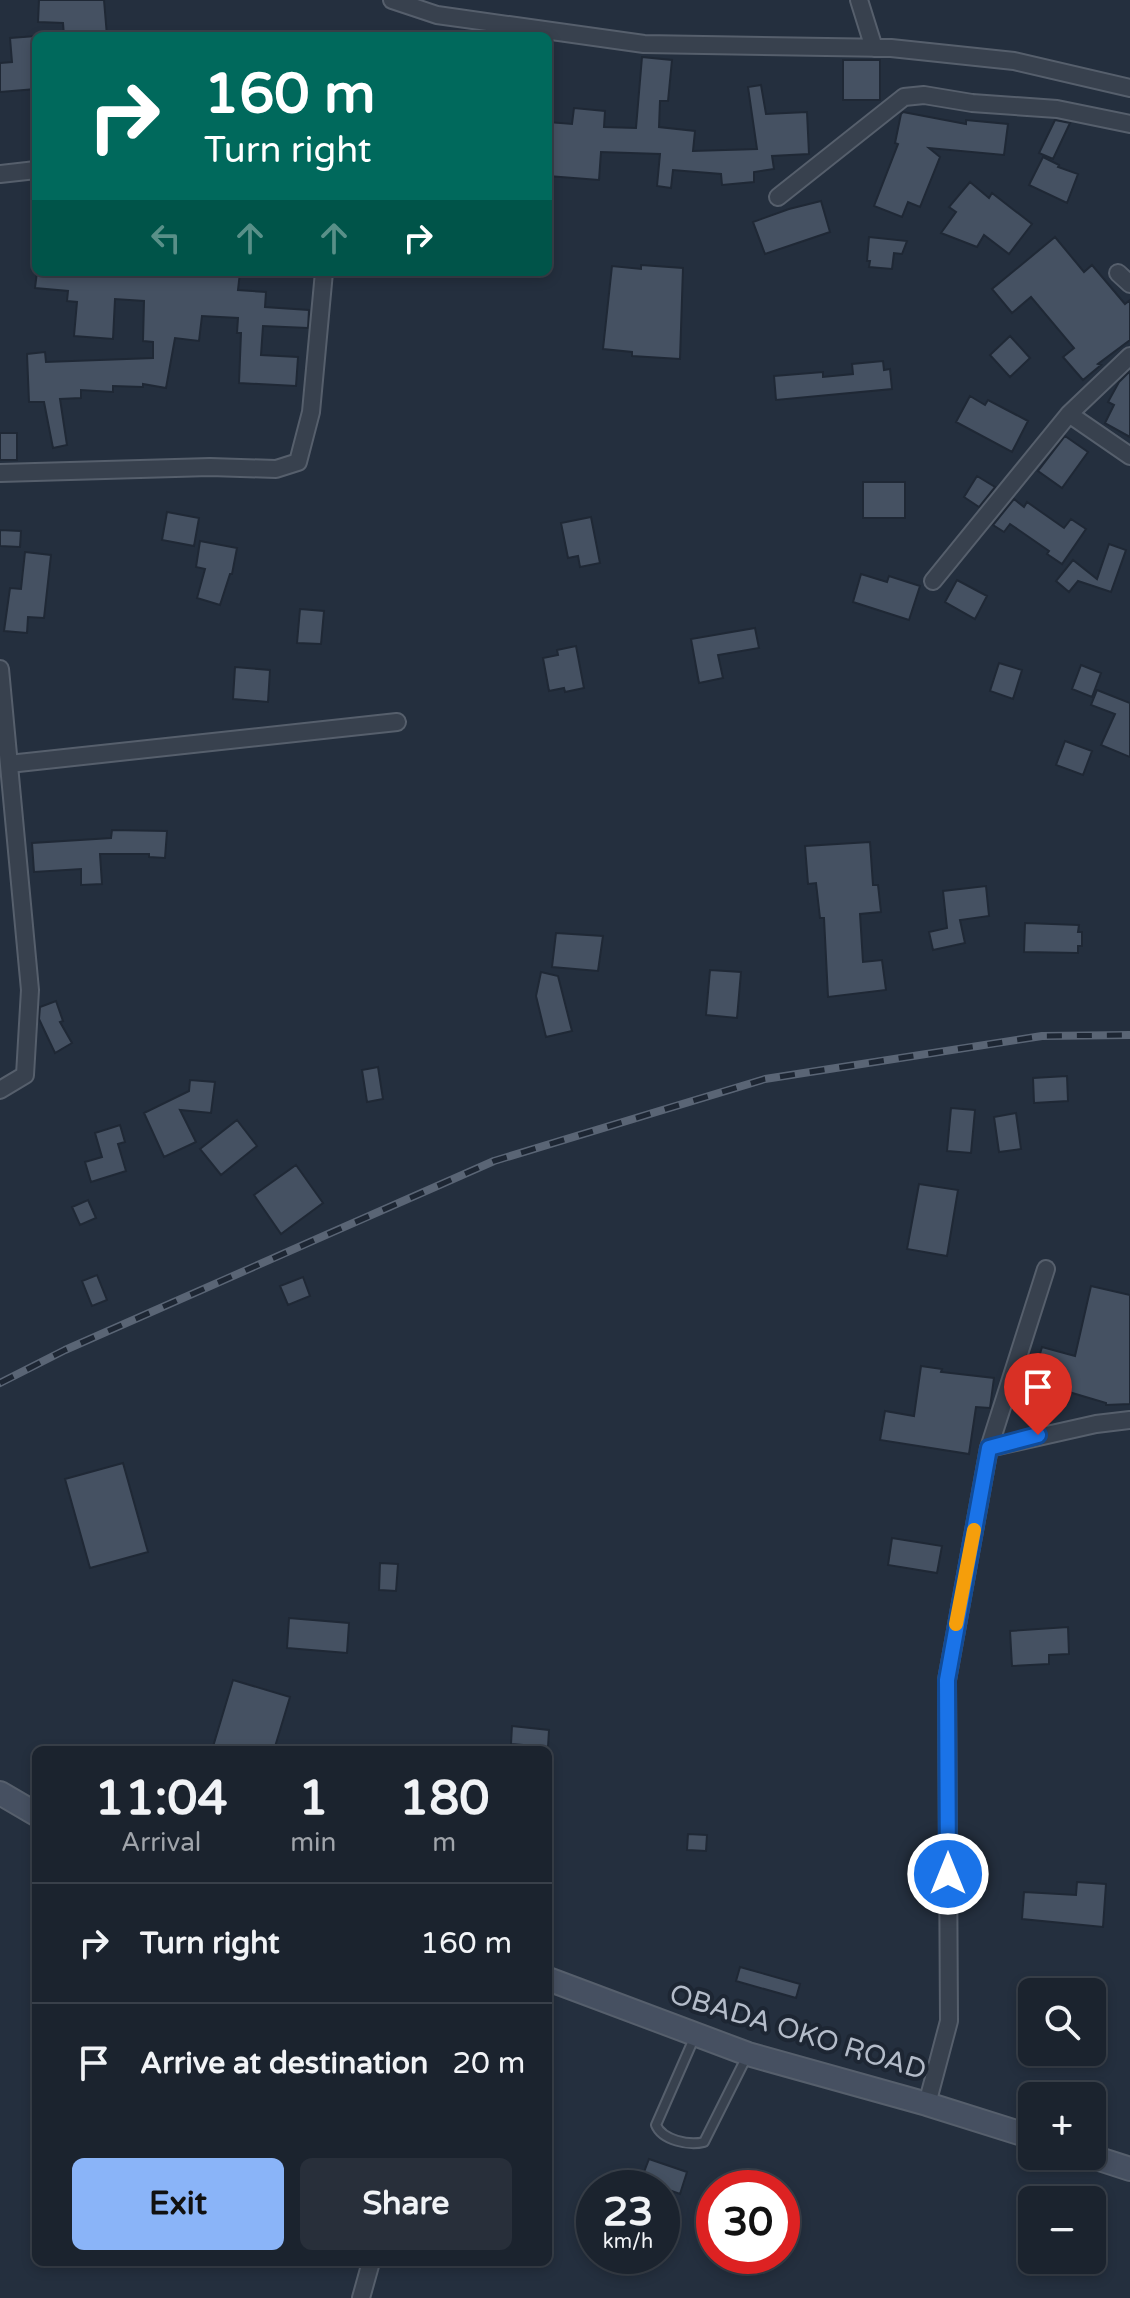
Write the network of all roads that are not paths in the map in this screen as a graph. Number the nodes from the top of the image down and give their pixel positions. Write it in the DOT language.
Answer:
graph roads {
  1 [pos="392,0"];
  2 [pos="859,0"];
  3 [pos="874,48"];
  4 [pos="1130,88"];
  5 [pos="1130,124"];
  6 [pos="32,170"];
  7 [pos="0,174"];
  8 [pos="778,197"];
  9 [pos="324,276"];
  10 [pos="1130,356"];
  11 [pos="1069,414"];
  12 [pos="1130,456"];
  13 [pos="0,473"];
  14 [pos="933,581"];
  15 [pos="0,669"];
  16 [pos="397,722"];
  17 [pos="9,764"];
  18 [pos="0,1090"];
  19 [pos="1046,1269"];
  20 [pos="1130,1420"];
  21 [pos="989,1448"];
  22 [pos="0,1793"];
  23 [pos="32,1812"];
  24 [pos="552,1981"];
  25 [pos="695,2035"];
  26 [pos="748,2054"];
  27 [pos="927,2104"];
  28 [pos="1018,2133"];
  29 [pos="1106,2161"];
  30 [pos="1130,2169"];
  31 [pos="370,2266"];
  32 [pos="361,2298"];
  1 -- 3 [label="street"];
  2 -- 3 [label="street"];
  3 -- 4 [label="street"];
  5 -- 8 [label="street"];
  6 -- 7 [label="street"];
  9 -- 13 [label="street"];
  10 -- 11 [label="street"];
  11 -- 12 [label="street"];
  11 -- 14 [label="street"];
  15 -- 17 [label="street"];
  16 -- 17 [label="street"];
  17 -- 18 [label="street"];
  19 -- 21 [label="street"];
  20 -- 21 [label="street"];
  21 -- 27 [label="street"];
  22 -- 23 [label="main road"];
  24 -- 25 [label="main road, OBADA OKO ROAD"];
  25 -- 26 [label="main road, OBADA OKO ROAD"];
  25 -- 26 [label="lane"];
  26 -- 27 [label="main road, OBADA OKO ROAD"];
  27 -- 28 [label="main road, OBADA OKO ROAD"];
  29 -- 30 [label="main road"];
  31 -- 32 [label="street"];
}
